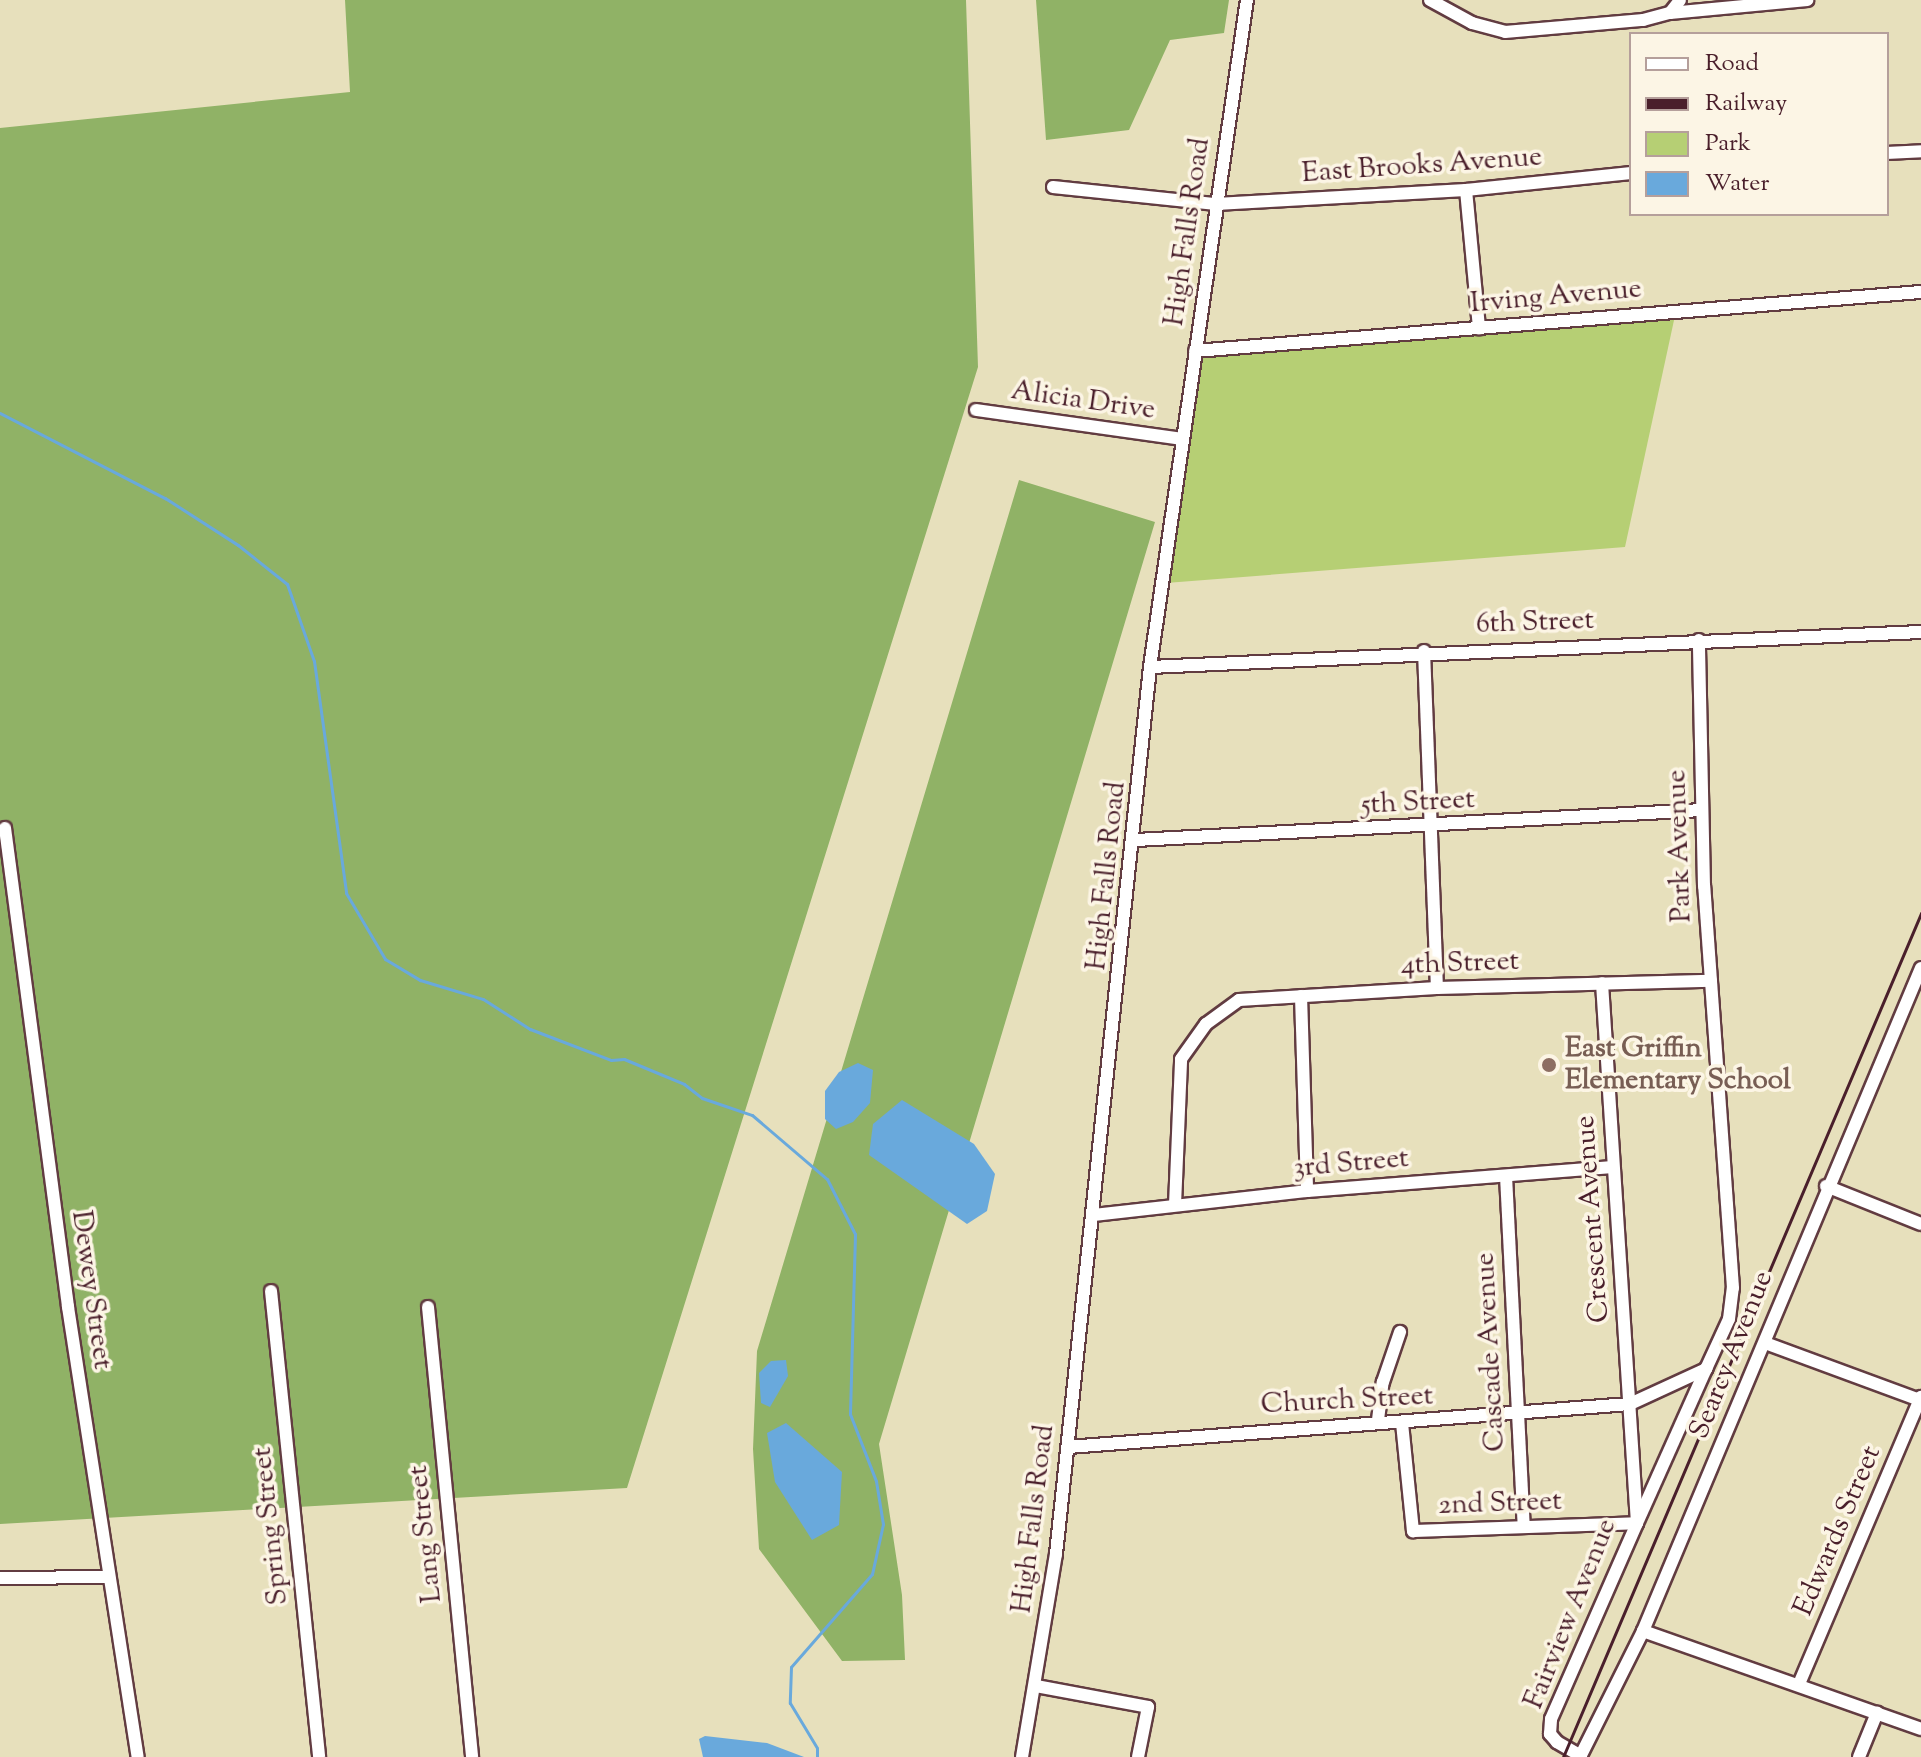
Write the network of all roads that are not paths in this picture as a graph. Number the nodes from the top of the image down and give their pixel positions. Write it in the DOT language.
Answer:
graph roads {
  1 [pos="1247,0"];
  2 [pos="1430,0"];
  3 [pos="1680,0"];
  4 [pos="1807,0"];
  5 [pos="1670,13"];
  6 [pos="1921,151"];
  7 [pos="1889,153"];
  8 [pos="1629,173"];
  9 [pos="1053,187"];
  10 [pos="1466,190"];
  11 [pos="1216,204"];
  12 [pos="1921,292"];
  13 [pos="1479,328"];
  14 [pos="1195,351"];
  15 [pos="976,410"];
  16 [pos="1182,439"];
  17 [pos="1921,632"];
  18 [pos="1699,640"];
  19 [pos="1424,651"];
  20 [pos="1150,667"];
  21 [pos="1702,810"];
  22 [pos="1428,827"];
  23 [pos="5,828"];
  24 [pos="1136,840"];
  25 [pos="1921,968"];
  26 [pos="1711,981"];
  27 [pos="1602,983"];
  28 [pos="1437,988"];
  29 [pos="1301,996"];
  30 [pos="1613,1167"];
  31 [pos="1506,1176"];
  32 [pos="1826,1186"];
  33 [pos="1307,1191"];
  34 [pos="1175,1205"];
  35 [pos="1093,1215"];
  36 [pos="1921,1224"];
  37 [pos="271,1291"];
  38 [pos="428,1307"];
  39 [pos="1400,1332"];
  40 [pos="1765,1343"];
  41 [pos="1706,1369"];
  42 [pos="1920,1399"];
  43 [pos="1630,1404"];
  44 [pos="1520,1414"];
  45 [pos="1378,1420"];
  46 [pos="1402,1423"];
  47 [pos="1068,1447"];
  48 [pos="1637,1523"];
  49 [pos="1524,1526"];
  50 [pos="107,1577"];
  51 [pos="0,1578"];
  52 [pos="1643,1631"];
  53 [pos="1799,1684"];
  54 [pos="1036,1686"];
  55 [pos="1877,1713"];
  56 [pos="1921,1729"];
  57 [pos="1580,1756"];
  58 [pos="138,1757"];
  59 [pos="319,1757"];
  60 [pos="472,1757"];
  61 [pos="1022,1757"];
  62 [pos="1138,1757"];
  63 [pos="1859,1757"];
  1 -- 11 [label="street, High Falls Road"];
  2 -- 5 [label="street"];
  3 -- 5 [label="street"];
  4 -- 5 [label="street"];
  6 -- 7 [label="street"];
  8 -- 10 [label="street, East Brooks Avenue"];
  9 -- 11 [label="street, East Brooks Avenue"];
  10 -- 11 [label="street, East Brooks Avenue"];
  10 -- 13 [label="street"];
  11 -- 14 [label="street, High Falls Road"];
  12 -- 13 [label="street, Irving Avenue"];
  13 -- 14 [label="street, Irving Avenue"];
  14 -- 16 [label="street, High Falls Road"];
  15 -- 16 [label="street, Alicia Drive"];
  16 -- 20 [label="street, High Falls Road"];
  17 -- 18 [label="street, 6th Street"];
  18 -- 19 [label="street, 6th Street"];
  18 -- 21 [label="street, Park Avenue"];
  19 -- 20 [label="street, 6th Street"];
  19 -- 22 [label="street"];
  20 -- 24 [label="street, High Falls Road"];
  21 -- 22 [label="street, 5th Street"];
  21 -- 26 [label="street, Park Avenue"];
  22 -- 24 [label="street, 5th Street"];
  22 -- 28 [label="street"];
  23 -- 50 [label="street, Dewey Street"];
  24 -- 35 [label="street, High Falls Road"];
  25 -- 32 [label="street, Searcy Avenue"];
  26 -- 27 [label="street, 4th Street"];
  26 -- 41 [label="street, Park Avenue"];
  27 -- 28 [label="street, 4th Street"];
  27 -- 30 [label="street, Crescent Avenue"];
  28 -- 29 [label="street, 4th Street"];
  29 -- 33 [label="street"];
  29 -- 34 [label="street, 4th Street"];
  30 -- 31 [label="street, 3rd Street"];
  30 -- 43 [label="street, Crescent Avenue"];
  31 -- 33 [label="street, 3rd Street"];
  31 -- 44 [label="street, Cascade Avenue"];
  32 -- 36 [label="street"];
  32 -- 40 [label="street, Searcy Avenue"];
  33 -- 34 [label="street, 3rd Street"];
  34 -- 35 [label="street, 3rd Street"];
  35 -- 47 [label="street, High Falls Road"];
  37 -- 59 [label="street, Spring Street"];
  38 -- 60 [label="street, Lang Street"];
  39 -- 45 [label="street"];
  40 -- 42 [label="street"];
  40 -- 52 [label="street, Searcy Avenue"];
  41 -- 43 [label="street"];
  41 -- 48 [label="street"];
  42 -- 53 [label="street, Edwards Street"];
  43 -- 44 [label="street, Church Street"];
  43 -- 48 [label="street, Fairview Avenue"];
  44 -- 46 [label="street, Church Street"];
  44 -- 49 [label="street, Cascade Avenue"];
  45 -- 46 [label="street, Church Street"];
  45 -- 47 [label="street, Church Street"];
  46 -- 49 [label="street, 2nd Street"];
  47 -- 54 [label="street, High Falls Road"];
  48 -- 49 [label="street, 2nd Street"];
  48 -- 57 [label="street, Fairview Avenue"];
  50 -- 51 [label="street"];
  50 -- 58 [label="street, Dewey Street"];
  52 -- 53 [label="street"];
  52 -- 57 [label="street, Searcy Avenue"];
  53 -- 55 [label="street"];
  54 -- 61 [label="street, High Falls Road"];
  54 -- 62 [label="street"];
  55 -- 56 [label="street"];
  55 -- 63 [label="street"];
}
